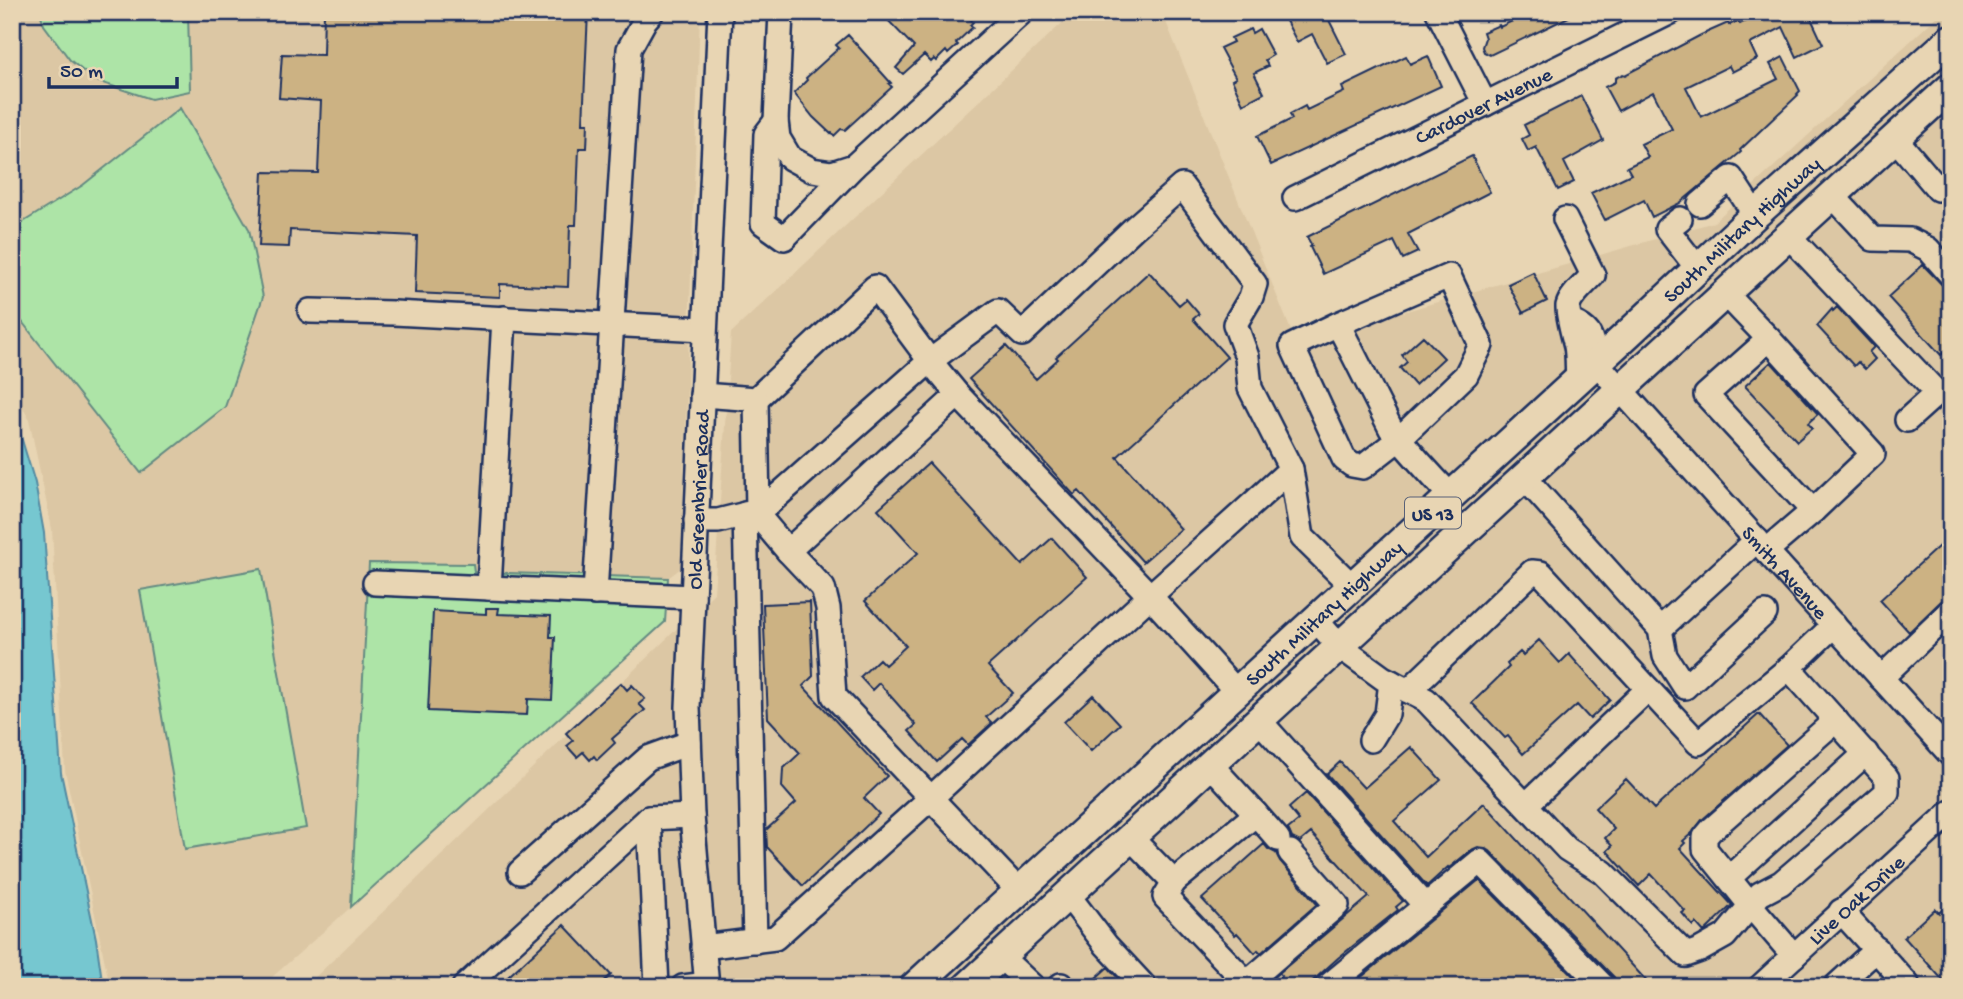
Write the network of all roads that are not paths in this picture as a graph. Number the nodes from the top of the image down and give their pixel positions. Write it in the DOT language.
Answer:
graph roads {
  1 [pos="652,12"];
  2 [pos="720,12"];
  3 [pos="780,12"];
  4 [pos="1022,12"];
  5 [pos="1438,12"];
  6 [pos="1671,12"];
  7 [pos="1951,39"];
  8 [pos="1951,87"];
  9 [pos="1485,104"];
  10 [pos="776,121"];
  11 [pos="1895,138"];
  12 [pos="854,166"];
  13 [pos="1951,187"];
  14 [pos="1832,195"];
  15 [pos="1296,198"];
  16 [pos="1700,204"];
  17 [pos="1755,215"];
  18 [pos="1565,219"];
  19 [pos="1680,219"];
  20 [pos="1788,235"];
  21 [pos="1698,269"];
  22 [pos="1951,275"];
  23 [pos="1725,293"];
  24 [pos="310,310"];
  25 [pos="504,318"];
  26 [pos="613,324"];
  27 [pos="1338,324"];
  28 [pos="704,329"];
  29 [pos="1769,339"];
  30 [pos="930,360"];
  31 [pos="1588,371"];
  32 [pos="1620,389"];
  33 [pos="702,395"];
  34 [pos="958,395"];
  35 [pos="757,399"];
  36 [pos="1907,420"];
  37 [pos="1399,439"];
  38 [pos="1291,469"];
  39 [pos="1524,477"];
  40 [pos="1451,496"];
  41 [pos="1812,511"];
  42 [pos="752,512"];
  43 [pos="696,522"];
  44 [pos="1762,545"];
  45 [pos="788,551"];
  46 [pos="375,583"];
  47 [pos="1353,587"];
  48 [pos="489,588"];
  49 [pos="595,593"];
  50 [pos="1150,596"];
  51 [pos="693,597"];
  52 [pos="1951,611"];
  53 [pos="1765,613"];
  54 [pos="1316,620"];
  55 [pos="1834,625"];
  56 [pos="1660,629"];
  57 [pos="1339,646"];
  58 [pos="1789,667"];
  59 [pos="1881,678"];
  60 [pos="1400,686"];
  61 [pos="1685,687"];
  62 [pos="1237,692"];
  63 [pos="1656,697"];
  64 [pos="1258,719"];
  65 [pos="1836,720"];
  66 [pos="1371,740"];
  67 [pos="690,743"];
  68 [pos="1866,753"];
  69 [pos="1951,755"];
  70 [pos="1210,764"];
  71 [pos="931,798"];
  72 [pos="1526,805"];
  73 [pos="1951,812"];
  74 [pos="1256,814"];
  75 [pos="692,816"];
  76 [pos="649,818"];
  77 [pos="1130,837"];
  78 [pos="520,872"];
  79 [pos="1729,878"];
  80 [pos="1174,882"];
  81 [pos="1019,891"];
  82 [pos="1067,894"];
  83 [pos="1426,906"];
  84 [pos="1751,906"];
  85 [pos="1841,911"];
  86 [pos="755,941"];
  87 [pos="703,947"];
  88 [pos="1877,949"];
  89 [pos="1000,956"];
  90 [pos="1794,956"];
  91 [pos="1245,985"];
  92 [pos="707,986"];
  93 [pos="464,987"];
  94 [pos="657,987"];
  95 [pos="683,987"];
  96 [pos="914,987"];
  97 [pos="967,987"];
  98 [pos="1033,987"];
  99 [pos="1145,987"];
  100 [pos="1327,987"];
  101 [pos="1604,987"];
  102 [pos="1760,987"];
  103 [pos="1835,987"];
  104 [pos="1904,987"];
  1 -- 26 [label="street"];
  2 -- 28 [label="street, Old Greenbrier Road"];
  3 -- 10 [label="street"];
  4 -- 12 [label="street"];
  5 -- 9 [label="street"];
  6 -- 9 [label="street, Cardover Avenue"];
  7 -- 17 [label="main road, South Military Highway / US 13"];
  8 -- 11 [label="main road, South Military Highway / US 13"];
  9 -- 15 [label="street, Cardover Avenue"];
  10 -- 12 [label="street"];
  10 -- 12 [label="street"];
  11 -- 13 [label="street"];
  11 -- 14 [label="main road, South Military Highway / US 13"];
  14 -- 20 [label="main road, South Military Highway / US 13"];
  14 -- 22 [label="street"];
  16 -- 17 [label="street"];
  17 -- 21 [label="main road, South Military Highway / US 13"];
  18 -- 31 [label="street, Smith Avenue"];
  19 -- 21 [label="street"];
  20 -- 23 [label="main road, South Military Highway / US 13"];
  20 -- 36 [label="street"];
  21 -- 31 [label="main road, South Military Highway / US 13"];
  23 -- 29 [label="street"];
  23 -- 32 [label="main road, South Military Highway / US 13"];
  24 -- 25 [label="street"];
  25 -- 26 [label="street"];
  25 -- 48 [label="street"];
  26 -- 28 [label="street"];
  26 -- 49 [label="street"];
  27 -- 37 [label="street"];
  27 -- 37 [label="street"];
  27 -- 37 [label="street"];
  28 -- 33 [label="street, Old Greenbrier Road"];
  29 -- 41 [label="street"];
  29 -- 41 [label="street"];
  30 -- 34 [label="street"];
  30 -- 35 [label="street"];
  30 -- 38 [label="street"];
  30 -- 42 [label="street"];
  31 -- 32 [label="street, Smith Avenue"];
  31 -- 40 [label="main road, South Military Highway / US 13"];
  32 -- 39 [label="main road, South Military Highway / US 13"];
  32 -- 44 [label="street, Smith Avenue"];
  33 -- 35 [label="street"];
  33 -- 43 [label="street, Old Greenbrier Road"];
  34 -- 45 [label="street"];
  34 -- 50 [label="street"];
  35 -- 42 [label="street"];
  37 -- 40 [label="street"];
  38 -- 47 [label="street"];
  38 -- 50 [label="street"];
  39 -- 56 [label="street"];
  39 -- 57 [label="main road, South Military Highway / US 13"];
  40 -- 47 [label="main road, South Military Highway / US 13"];
  41 -- 44 [label="street"];
  42 -- 43 [label="street"];
  42 -- 45 [label="street"];
  42 -- 86 [label="street"];
  43 -- 51 [label="street, Old Greenbrier Road"];
  44 -- 55 [label="street, Smith Avenue"];
  44 -- 56 [label="street"];
  45 -- 71 [label="street"];
  46 -- 48 [label="street"];
  47 -- 54 [label="main road, South Military Highway / US 13"];
  48 -- 49 [label="street"];
  49 -- 51 [label="street"];
  50 -- 62 [label="street"];
  50 -- 71 [label="street"];
  51 -- 67 [label="street, Old Greenbrier Road"];
  52 -- 59 [label="street"];
  53 -- 61 [label="street"];
  54 -- 57 [label="street"];
  54 -- 62 [label="main road, South Military Highway / US 13"];
  55 -- 58 [label="street"];
  55 -- 59 [label="street, Smith Avenue"];
  56 -- 61 [label="street"];
  57 -- 60 [label="street"];
  57 -- 64 [label="main road, South Military Highway / US 13"];
  58 -- 63 [label="street"];
  58 -- 65 [label="street"];
  59 -- 69 [label="street, Smith Avenue"];
  60 -- 63 [label="street"];
  60 -- 66 [label="street"];
  60 -- 72 [label="street"];
  61 -- 63 [label="street"];
  62 -- 81 [label="main road, South Military Highway / US 13"];
  63 -- 72 [label="street"];
  64 -- 70 [label="main road, South Military Highway / US 13"];
  64 -- 83 [label="street"];
  65 -- 68 [label="street"];
  65 -- 79 [label="street"];
  67 -- 75 [label="street, Old Greenbrier Road"];
  67 -- 78 [label="street"];
  68 -- 79 [label="street"];
  68 -- 84 [label="street"];
  70 -- 74 [label="street"];
  70 -- 77 [label="main road, South Military Highway / US 13"];
  71 -- 81 [label="street"];
  71 -- 86 [label="street"];
  72 -- 84 [label="street"];
  73 -- 85 [label="street, Live Oak Drive"];
  74 -- 80 [label="street"];
  74 -- 91 [label="street"];
  75 -- 76 [label="street"];
  75 -- 87 [label="street, Old Greenbrier Road"];
  76 -- 93 [label="street"];
  76 -- 94 [label="street"];
  77 -- 80 [label="street"];
  77 -- 82 [label="main road, South Military Highway / US 13"];
  79 -- 84 [label="street"];
  80 -- 91 [label="street"];
  81 -- 96 [label="main road, South Military Highway / US 13"];
  82 -- 89 [label="main road, South Military Highway / US 13"];
  82 -- 99 [label="street"];
  83 -- 100 [label="street"];
  83 -- 101 [label="street"];
  84 -- 90 [label="street"];
  85 -- 88 [label="street"];
  85 -- 90 [label="street, Live Oak Drive"];
  86 -- 87 [label="street"];
  87 -- 92 [label="street, Old Greenbrier Road"];
  88 -- 103 [label="street"];
  88 -- 104 [label="street"];
  89 -- 97 [label="main road, South Military Highway / US 13"];
  89 -- 98 [label="street"];
  90 -- 102 [label="street, Live Oak Drive"];
  92 -- 95 [label="street"];
}
